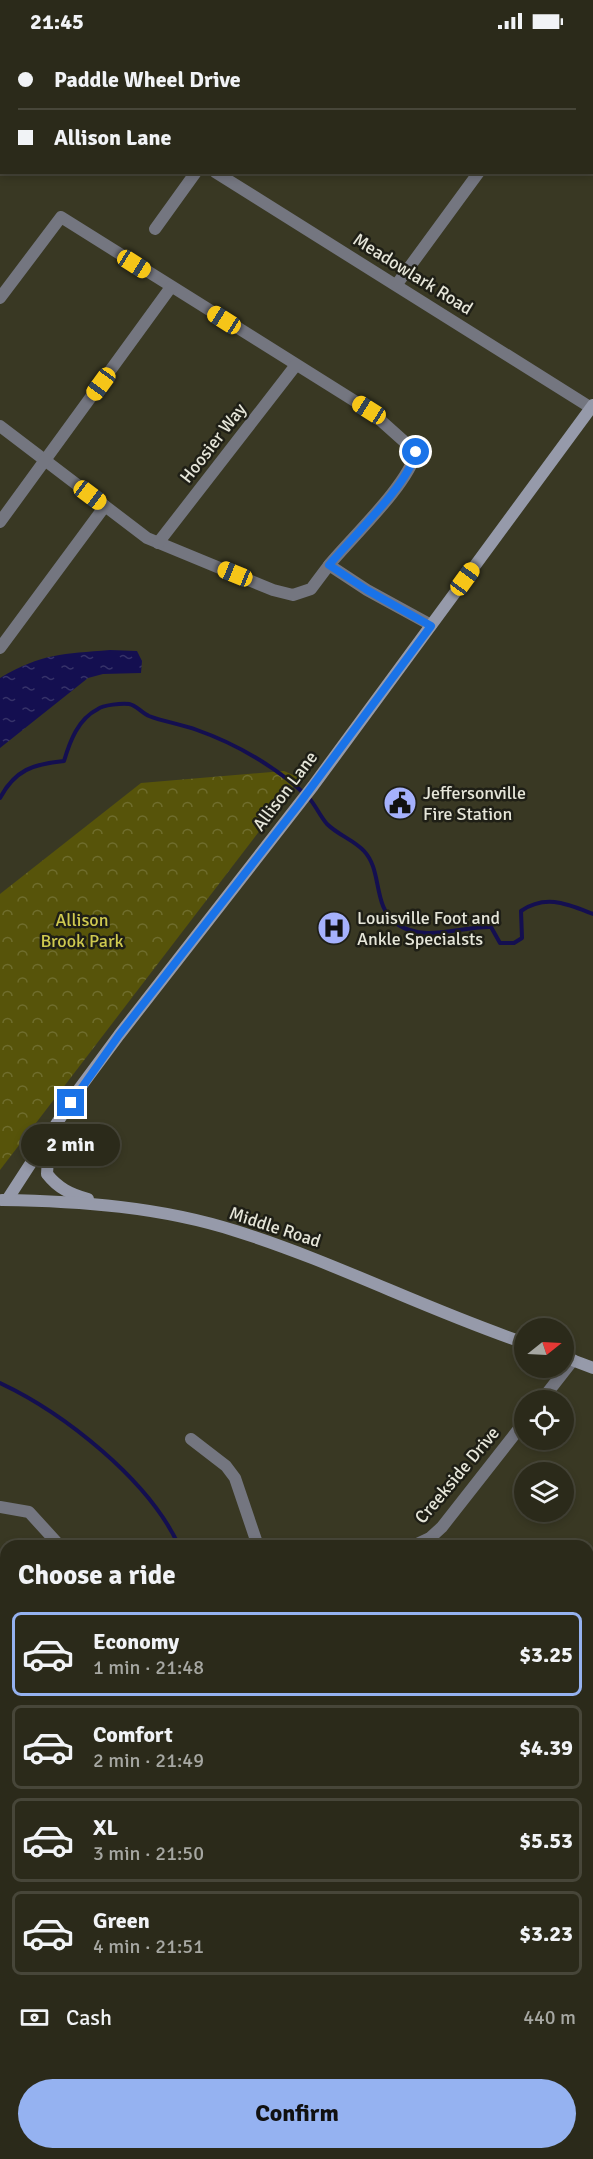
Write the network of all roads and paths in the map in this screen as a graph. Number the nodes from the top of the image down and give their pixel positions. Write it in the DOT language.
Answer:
graph roads {
  1 [pos="195,174"];
  2 [pos="217,174"];
  3 [pos="478,174"];
  4 [pos="155,229"];
  5 [pos="397,284"];
  6 [pos="171,287"];
  7 [pos="0,298"];
  8 [pos="296,365"];
  9 [pos="592,407"];
  10 [pos="0,426"];
  11 [pos="46,461"];
  12 [pos="105,506"];
  13 [pos="0,522"];
  14 [pos="158,543"];
  15 [pos="329,565"];
  16 [pos="431,626"];
  17 [pos="0,648"];
  18 [pos="51,1137"];
  19 [pos="4,1200"];
  20 [pos="100,1204"];
  21 [pos="514,1340"];
  22 [pos="574,1360"];
  23 [pos="593,1368"];
  24 [pos="514,1435"];
  25 [pos="191,1439"];
  26 [pos="0,1507"];
  27 [pos="55,1540"];
  28 [pos="256,1540"];
  29 [pos="426,1540"];
  1 -- 4 [label="street"];
  2 -- 5 [label="street, Meadowlark Road"];
  3 -- 5 [label="street"];
  5 -- 9 [label="street, Meadowlark Road"];
  6 -- 7 [label="street"];
  6 -- 8 [label="street"];
  6 -- 11 [label="street"];
  8 -- 14 [label="street, Hoosier Way"];
  8 -- 15 [label="street"];
  9 -- 16 [label="main road, Allison Lane"];
  10 -- 11 [label="street"];
  11 -- 12 [label="street"];
  11 -- 13 [label="street"];
  12 -- 14 [label="street"];
  12 -- 17 [label="street"];
  14 -- 15 [label="street"];
  15 -- 16 [label="street"];
  16 -- 18 [label="main road, Allison Lane"];
  18 -- 19 [label="main road, Allison Lane"];
  18 -- 20 [label="main road"];
  19 -- 20 [label="main road, Middle Road"];
  20 -- 21 [label="main road, Middle Road"];
  22 -- 23 [label="main road"];
  24 -- 29 [label="street, Creekside Drive"];
  25 -- 28 [label="street"];
  26 -- 27 [label="street"];
}
